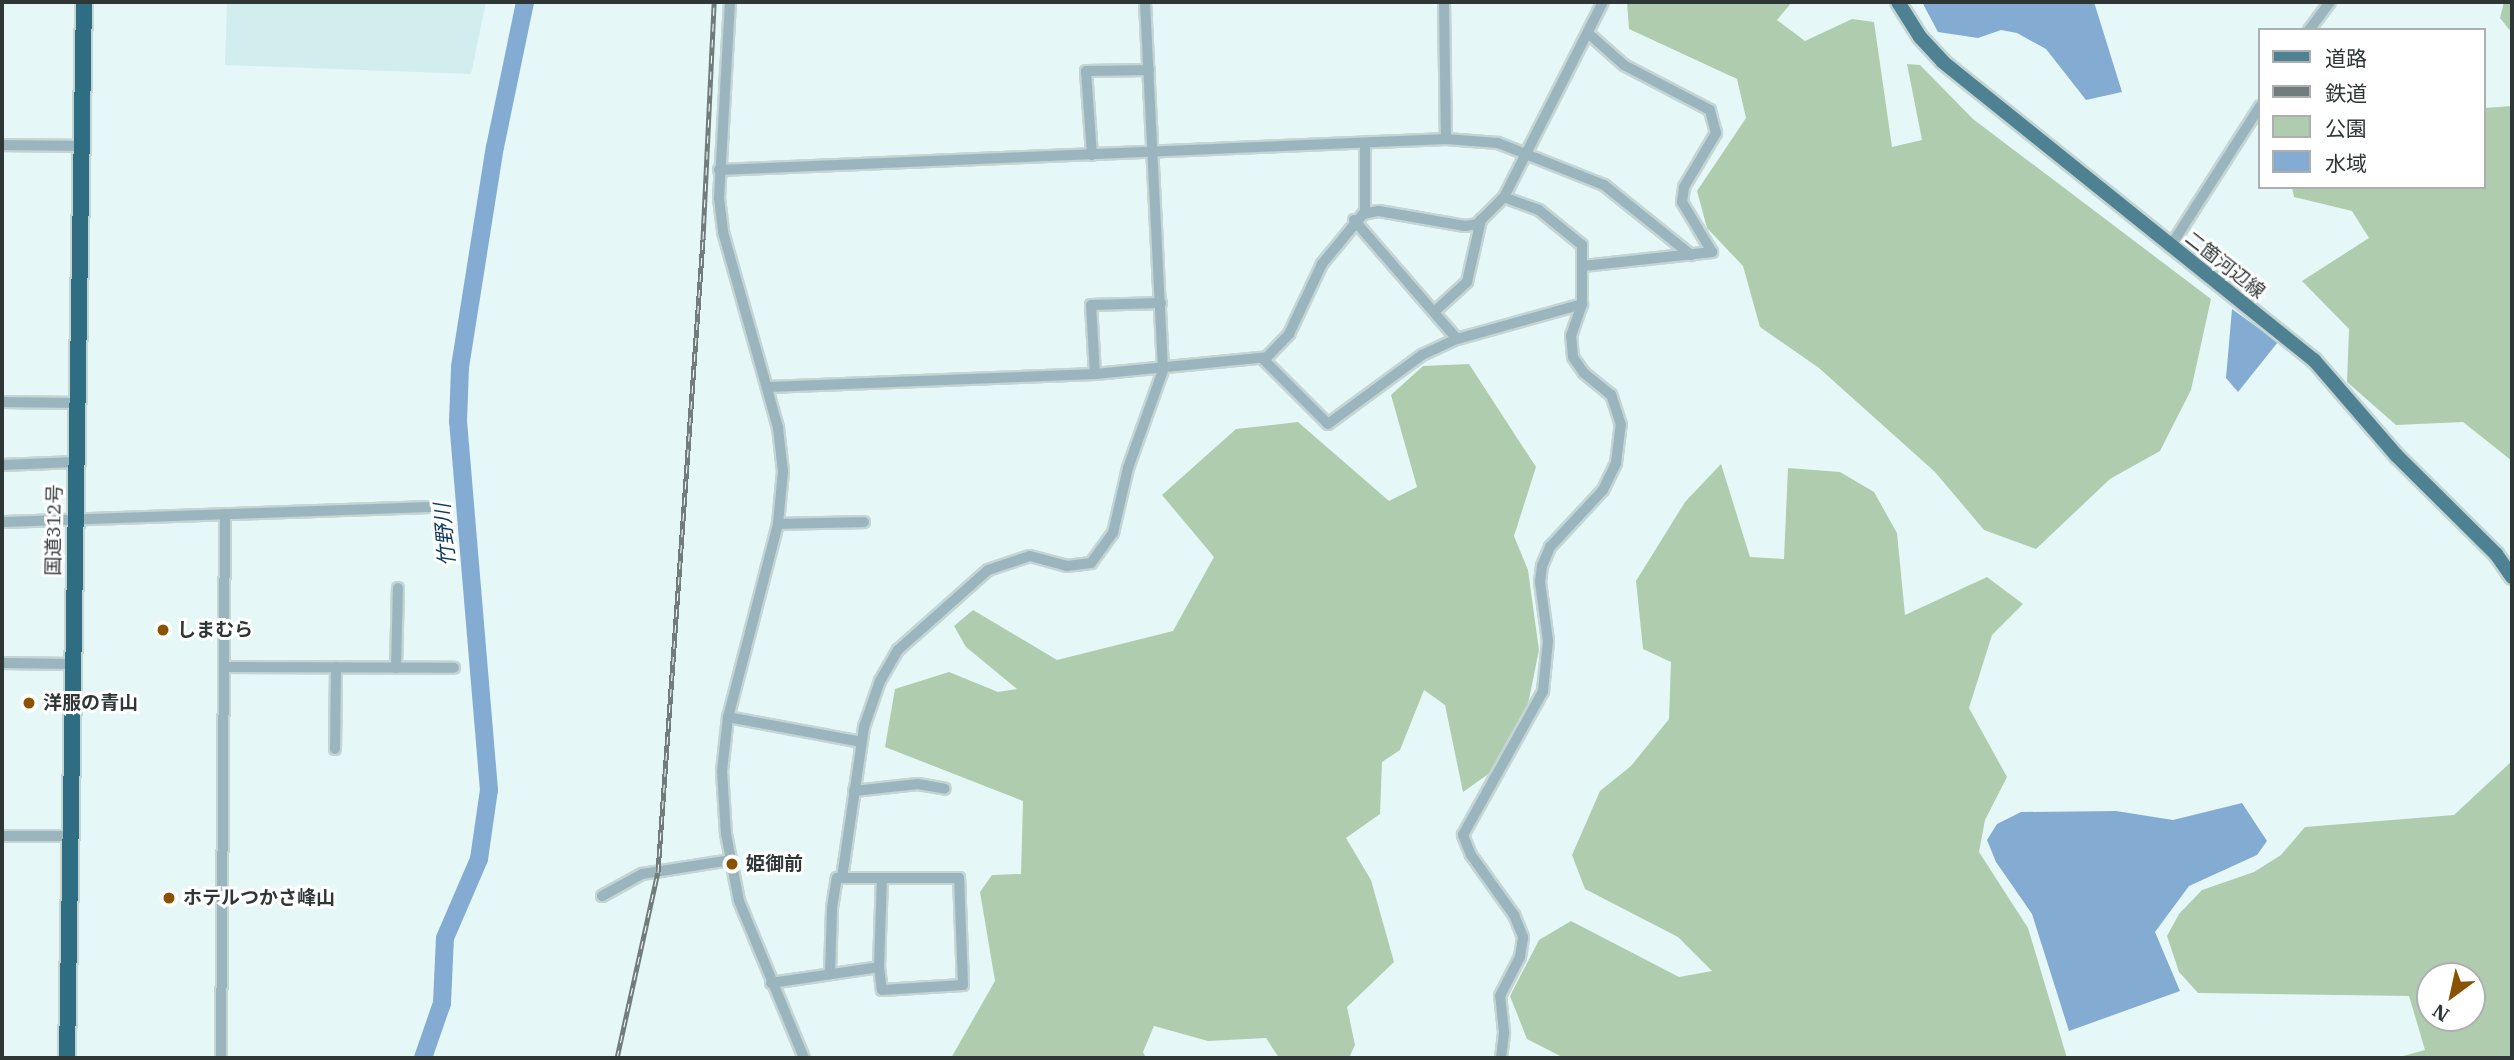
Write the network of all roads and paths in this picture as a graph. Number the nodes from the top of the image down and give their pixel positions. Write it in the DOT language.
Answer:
graph roads {
  1 [pos="85,2"];
  2 [pos="730,2"];
  3 [pos="1145,2"];
  4 [pos="1444,2"];
  5 [pos="1603,2"];
  6 [pos="1898,2"];
  7 [pos="2330,2"];
  8 [pos="2310,28"];
  9 [pos="1588,33"];
  10 [pos="1149,70"];
  11 [pos="2258,109"];
  12 [pos="1446,139"];
  13 [pos="1365,143"];
  14 [pos="2,145"];
  15 [pos="82,146"];
  16 [pos="1152,153"];
  17 [pos="1528,153"];
  18 [pos="1091,155"];
  19 [pos="719,170"];
  20 [pos="1504,197"];
  21 [pos="1365,213"];
  22 [pos="1354,220"];
  23 [pos="1481,220"];
  24 [pos="2170,247"];
  25 [pos="1691,255"];
  26 [pos="1583,266"];
  27 [pos="1161,303"];
  28 [pos="1582,304"];
  29 [pos="1434,312"];
  30 [pos="1457,339"];
  31 [pos="1262,358"];
  32 [pos="1163,370"];
  33 [pos="1095,374"];
  34 [pos="769,387"];
  35 [pos="2,402"];
  36 [pos="77,403"];
  37 [pos="76,462"];
  38 [pos="2,465"];
  39 [pos="432,507"];
  40 [pos="225,514"];
  41 [pos="77,519"];
  42 [pos="2,522"];
  43 [pos="864,523"];
  44 [pos="778,524"];
  45 [pos="2512,577"];
  46 [pos="398,588"];
  47 [pos="2,663"];
  48 [pos="73,664"];
  49 [pos="224,667"];
  50 [pos="336,667"];
  51 [pos="396,668"];
  52 [pos="454,668"];
  53 [pos="728,718"];
  54 [pos="861,742"];
  55 [pos="335,748"];
  56 [pos="946,789"];
  57 [pos="854,791"];
  58 [pos="2,836"];
  59 [pos="70,836"];
  60 [pos="730,860"];
  61 [pos="842,878"];
  62 [pos="881,878"];
  63 [pos="602,896"];
  64 [pos="879,967"];
  65 [pos="830,973"];
  66 [pos="771,983"];
  67 [pos="67,1058"];
  68 [pos="221,1058"];
  69 [pos="804,1058"];
  70 [pos="1501,1058"];
  1 -- 15 [label="highway, 国道312号"];
  2 -- 19 [label="street"];
  3 -- 10 [label="street"];
  4 -- 12 [label="street"];
  5 -- 9 [label="street"];
  6 -- 24 [label="main road, 二箇河辺線"];
  7 -- 8 [label="street"];
  9 -- 17 [label="street"];
  9 -- 25 [label="street"];
  10 -- 16 [label="street"];
  10 -- 18 [label="street"];
  11 -- 24 [label="street"];
  12 -- 13 [label="street"];
  12 -- 17 [label="street"];
  13 -- 16 [label="street"];
  13 -- 21 [label="street"];
  14 -- 15 [label="street"];
  15 -- 36 [label="highway, 国道312号"];
  16 -- 18 [label="street"];
  16 -- 27 [label="street"];
  17 -- 20 [label="street"];
  17 -- 25 [label="street"];
  18 -- 19 [label="street"];
  19 -- 34 [label="street"];
  20 -- 23 [label="street"];
  20 -- 26 [label="street"];
  21 -- 22 [label="street"];
  21 -- 23 [label="street"];
  22 -- 29 [label="street"];
  22 -- 31 [label="street"];
  23 -- 29 [label="street"];
  24 -- 45 [label="main road, 二箇河辺線"];
  25 -- 26 [label="street"];
  26 -- 28 [label="street"];
  27 -- 32 [label="street"];
  27 -- 33 [label="street"];
  28 -- 30 [label="street"];
  28 -- 70 [label="street"];
  29 -- 30 [label="street"];
  30 -- 31 [label="street"];
  31 -- 32 [label="street"];
  32 -- 33 [label="street"];
  32 -- 54 [label="street"];
  33 -- 34 [label="street"];
  34 -- 44 [label="street"];
  35 -- 36 [label="street"];
  36 -- 37 [label="highway, 国道312号"];
  37 -- 38 [label="street"];
  37 -- 41 [label="highway, 国道312号"];
  39 -- 40 [label="street"];
  40 -- 41 [label="street"];
  40 -- 49 [label="street"];
  41 -- 42 [label="street"];
  41 -- 48 [label="highway, 国道312号"];
  43 -- 44 [label="street"];
  44 -- 53 [label="street"];
  46 -- 51 [label="street"];
  47 -- 48 [label="street"];
  48 -- 59 [label="highway, 国道312号"];
  49 -- 50 [label="street"];
  49 -- 68 [label="street"];
  50 -- 51 [label="street"];
  50 -- 55 [label="street"];
  51 -- 52 [label="street"];
  53 -- 54 [label="street"];
  53 -- 60 [label="street"];
  54 -- 57 [label="street"];
  56 -- 57 [label="street"];
  57 -- 61 [label="street"];
  58 -- 59 [label="street"];
  59 -- 67 [label="highway, 国道312号"];
  60 -- 63 [label="street"];
  60 -- 66 [label="street"];
  61 -- 62 [label="street"];
  61 -- 65 [label="street"];
  62 -- 64 [label="street"];
  62 -- 64 [label="street"];
  64 -- 65 [label="street"];
  65 -- 66 [label="street"];
  66 -- 69 [label="street"];
}
